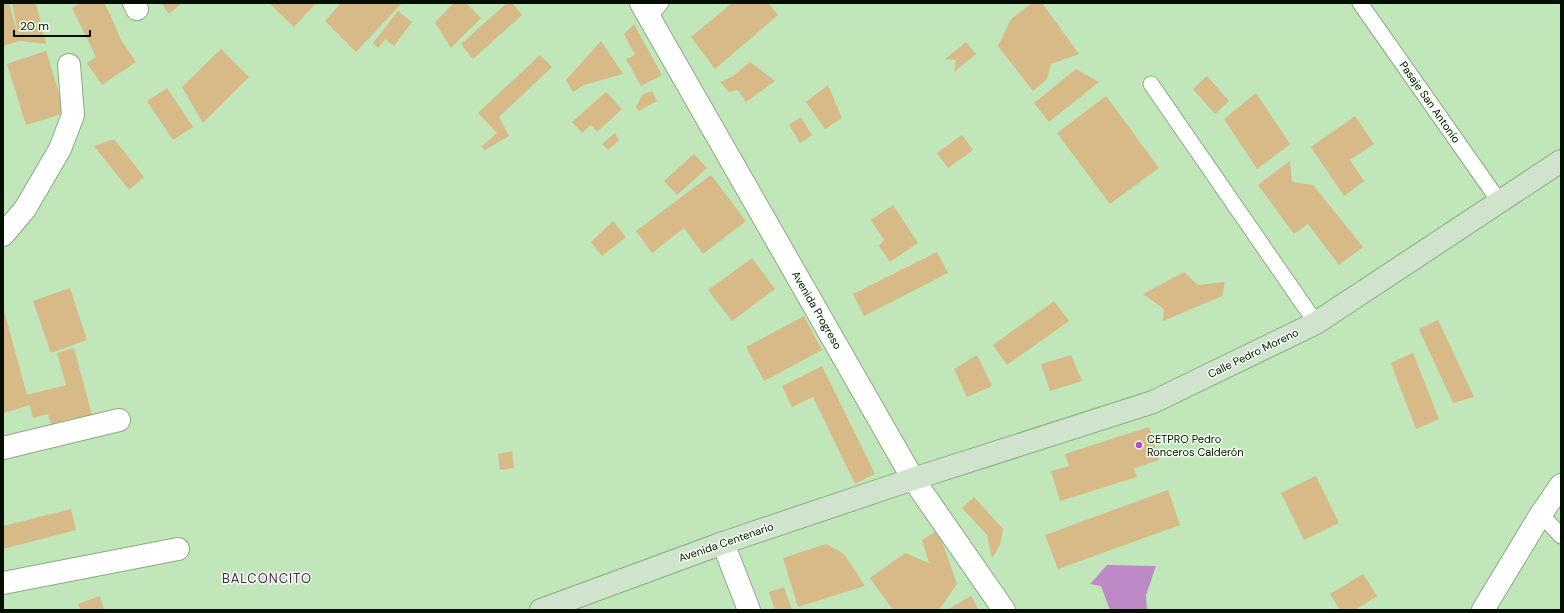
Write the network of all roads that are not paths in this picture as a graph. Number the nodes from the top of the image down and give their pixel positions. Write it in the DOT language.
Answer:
graph roads {
  1 [pos="1360,3"];
  2 [pos="650,8"];
  3 [pos="69,65"];
  4 [pos="1151,84"];
  5 [pos="1561,161"];
  6 [pos="1499,202"];
  7 [pos="3,235"];
  8 [pos="1316,323"];
  9 [pos="119,420"];
  10 [pos="3,448"];
  11 [pos="913,479"];
  12 [pos="1561,485"];
  13 [pos="1541,514"];
  14 [pos="1561,536"];
  15 [pos="723,542"];
  16 [pos="178,549"];
  17 [pos="3,583"];
  18 [pos="541,610"];
  19 [pos="749,610"];
  20 [pos="1004,610"];
  21 [pos="1483,610"];
  1 -- 6 [label="lane, Pasaje San Antonio"];
  2 -- 11 [label="street, Avenida Progreso"];
  3 -- 7 [label="street"];
  4 -- 8 [label="lane"];
  5 -- 6 [label="main road, Calle Pedro Moreno"];
  6 -- 8 [label="main road, Calle Pedro Moreno"];
  8 -- 11 [label="main road, Calle Pedro Moreno"];
  9 -- 10 [label="street"];
  11 -- 15 [label="main road, Avenida Centenario"];
  11 -- 20 [label="street, Avenida Progreso"];
  12 -- 13 [label="street"];
  13 -- 14 [label="lane"];
  13 -- 21 [label="street"];
  15 -- 18 [label="main road, Avenida Centenario"];
  15 -- 19 [label="street"];
  16 -- 17 [label="street"];
}
